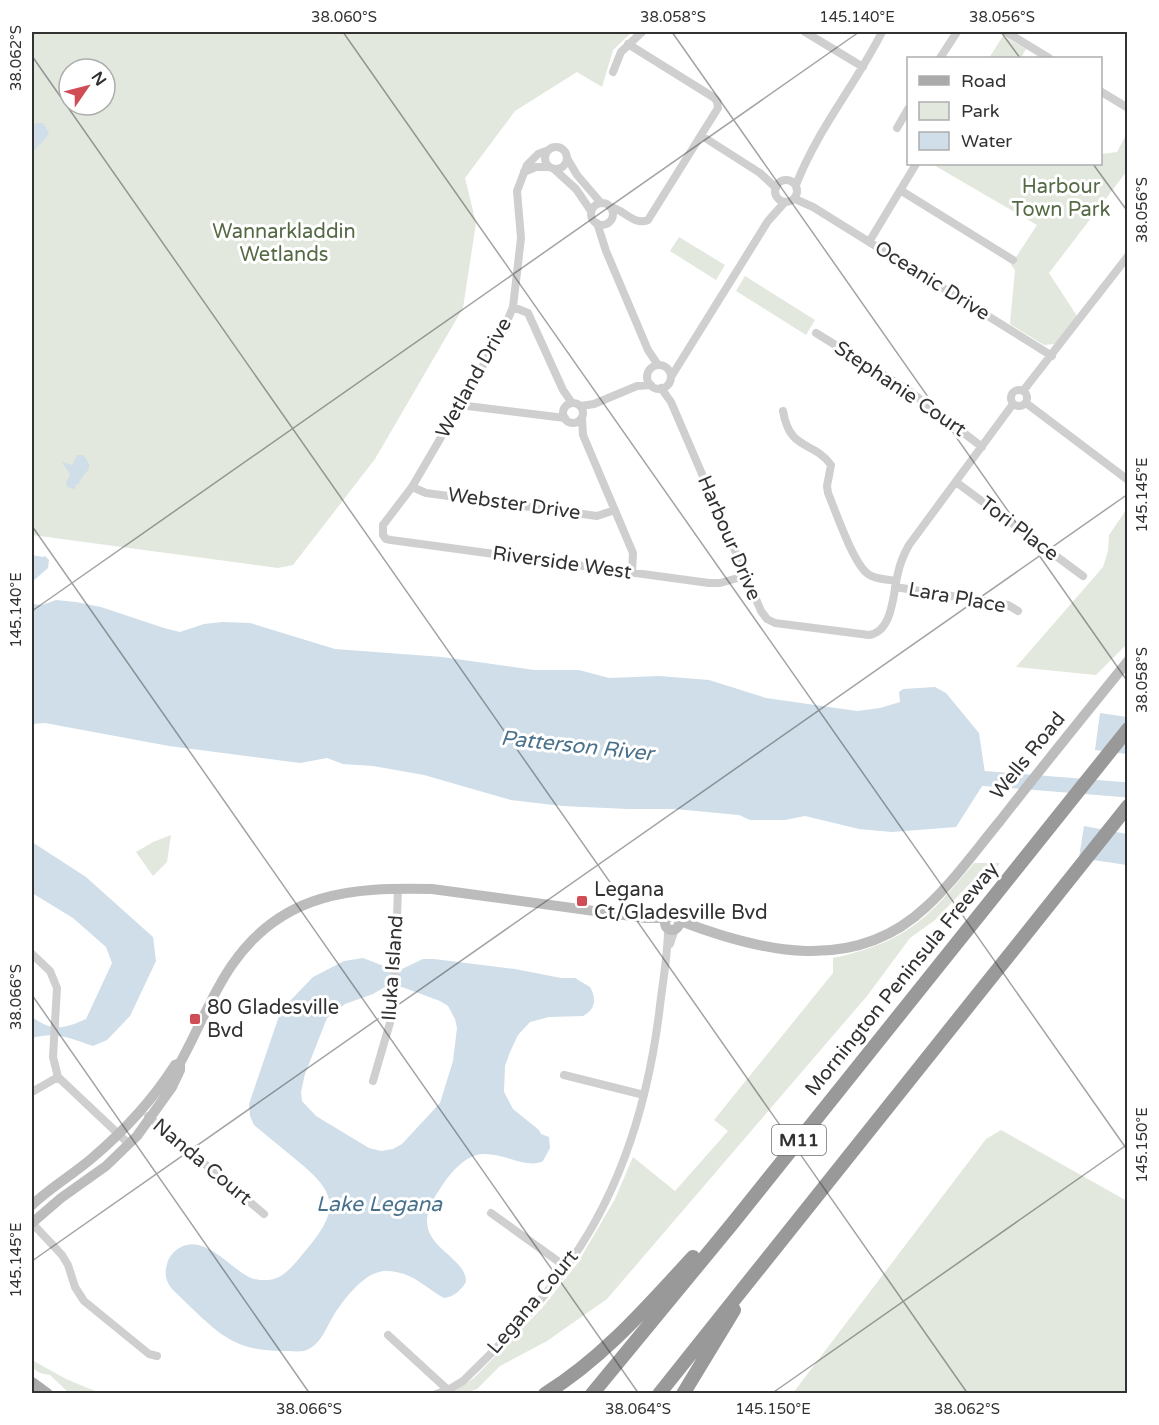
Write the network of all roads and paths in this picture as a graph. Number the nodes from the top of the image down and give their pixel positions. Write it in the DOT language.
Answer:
graph roads {
  1 [pos="642,32"];
  2 [pos="805,32"];
  3 [pos="882,32"];
  4 [pos="957,32"];
  5 [pos="1006,32"];
  6 [pos="628,45"];
  7 [pos="941,57"];
  8 [pos="1047,57"];
  9 [pos="863,67"];
  10 [pos="613,72"];
  11 [pos="1102,92"];
  12 [pos="1128,108"];
  13 [pos="907,112"];
  14 [pos="897,128"];
  15 [pos="702,136"];
  16 [pos="546,151"];
  17 [pos="567,158"];
  18 [pos="805,161"];
  19 [pos="915,165"];
  20 [pos="552,168"];
  21 [pos="524,172"];
  22 [pos="760,173"];
  23 [pos="784,180"];
  24 [pos="900,190"];
  25 [pos="776,192"];
  26 [pos="796,192"];
  27 [pos="602,202"];
  28 [pos="785,202"];
  29 [pos="610,207"];
  30 [pos="591,211"];
  31 [pos="631,218"];
  32 [pos="768,221"];
  33 [pos="609,222"];
  34 [pos="597,223"];
  35 [pos="603,237"];
  36 [pos="869,242"];
  37 [pos="1128,256"];
  38 [pos="1013,260"];
  39 [pos="513,307"];
  40 [pos="816,333"];
  41 [pos="1052,356"];
  42 [pos="681,360"];
  43 [pos="655,368"];
  44 [pos="670,380"];
  45 [pos="651,385"];
  46 [pos="637,386"];
  47 [pos="661,388"];
  48 [pos="1023,391"];
  49 [pos="671,402"];
  50 [pos="1026,403"];
  51 [pos="1014,404"];
  52 [pos="459,405"];
  53 [pos="575,409"];
  54 [pos="783,411"];
  55 [pos="545,417"];
  56 [pos="565,418"];
  57 [pos="573,423"];
  58 [pos="583,435"];
  59 [pos="982,447"];
  60 [pos="1128,480"];
  61 [pos="956,482"];
  62 [pos="412,487"];
  63 [pos="615,510"];
  64 [pos="382,532"];
  65 [pos="632,572"];
  66 [pos="745,576"];
  67 [pos="1083,576"];
  68 [pos="896,584"];
  69 [pos="1018,611"];
  70 [pos="1128,661"];
  71 [pos="1128,729"];
  72 [pos="1128,806"];
  73 [pos="398,888"];
  74 [pos="672,925"];
  75 [pos="32,954"];
  76 [pos="180,1063"];
  77 [pos="564,1075"];
  78 [pos="58,1077"];
  79 [pos="373,1081"];
  80 [pos="32,1092"];
  81 [pos="644,1095"];
  82 [pos="141,1111"];
  83 [pos="151,1119"];
  84 [pos="117,1134"];
  85 [pos="129,1144"];
  86 [pos="32,1204"];
  87 [pos="491,1213"];
  88 [pos="264,1214"];
  89 [pos="32,1223"];
  90 [pos="732,1224"];
  91 [pos="759,1267"];
  92 [pos="566,1268"];
  93 [pos="388,1335"];
  94 [pos="157,1356"];
  95 [pos="32,1383"];
  96 [pos="448,1390"];
  97 [pos="47,1394"];
  98 [pos="436,1394"];
  99 [pos="545,1394"];
  100 [pos="592,1394"];
  101 [pos="659,1394"];
  102 [pos="683,1394"];
  1 -- 6 [label="street"];
  2 -- 9 [label="street"];
  3 -- 9 [label="street"];
  4 -- 7 [label="street"];
  5 -- 8 [label="street"];
  6 -- 10 [label="street"];
  6 -- 15 [label="street"];
  9 -- 18 [label="street"];
  11 -- 12 [label="street"];
  13 -- 14 [label="street"];
  15 -- 22 [label="street"];
  15 -- 31 [label="street"];
  16 -- 17 [label="street"];
  16 -- 20 [label="street"];
  16 -- 21 [label="street"];
  17 -- 20 [label="street"];
  17 -- 27 [label="street"];
  18 -- 23 [label="street"];
  18 -- 26 [label="street"];
  19 -- 24 [label="street"];
  20 -- 21 [label="street"];
  20 -- 30 [label="street"];
  21 -- 39 [label="street, Wetland Drive"];
  22 -- 23 [label="street"];
  22 -- 25 [label="street"];
  23 -- 25 [label="street"];
  23 -- 26 [label="street, Oceanic Drive"];
  24 -- 36 [label="street"];
  24 -- 38 [label="street"];
  25 -- 28 [label="street"];
  25 -- 32 [label="street"];
  26 -- 28 [label="street"];
  26 -- 36 [label="street, Oceanic Drive"];
  27 -- 29 [label="street"];
  27 -- 30 [label="street"];
  28 -- 32 [label="street"];
  29 -- 31 [label="street"];
  29 -- 33 [label="street"];
  30 -- 34 [label="street"];
  31 -- 33 [label="street"];
  32 -- 42 [label="street"];
  33 -- 34 [label="street"];
  33 -- 35 [label="street"];
  34 -- 35 [label="street"];
  35 -- 43 [label="street"];
  36 -- 41 [label="street, Oceanic Drive"];
  37 -- 41 [label="street"];
  39 -- 52 [label="street, Wetland Drive"];
  39 -- 53 [label="street"];
  40 -- 59 [label="street, Stephanie Court"];
  41 -- 48 [label="street"];
  42 -- 43 [label="street"];
  42 -- 44 [label="street"];
  43 -- 44 [label="street, Harbour Drive"];
  43 -- 45 [label="street"];
  43 -- 46 [label="street"];
  44 -- 47 [label="street"];
  44 -- 49 [label="street, Harbour Drive"];
  45 -- 46 [label="street"];
  45 -- 47 [label="street"];
  46 -- 53 [label="street"];
  47 -- 49 [label="street, Harbour Drive"];
  48 -- 50 [label="street"];
  48 -- 51 [label="street"];
  49 -- 66 [label="street, Harbour Drive"];
  50 -- 51 [label="street"];
  50 -- 60 [label="street"];
  51 -- 59 [label="street, Harbour Drive"];
  52 -- 55 [label="street"];
  52 -- 62 [label="street, Wetland Drive"];
  53 -- 55 [label="street"];
  53 -- 56 [label="street"];
  53 -- 57 [label="street"];
  53 -- 58 [label="street"];
  54 -- 68 [label="street, Lara Place"];
  55 -- 56 [label="street"];
  56 -- 57 [label="street"];
  57 -- 58 [label="street"];
  58 -- 63 [label="street"];
  59 -- 61 [label="street, Harbour Drive"];
  61 -- 67 [label="street, Tori Place"];
  61 -- 68 [label="street, Harbour Drive"];
  62 -- 63 [label="street, Webster Drive"];
  62 -- 64 [label="street, Wetland Drive"];
  63 -- 65 [label="street"];
  64 -- 65 [label="street, Riverside West"];
  65 -- 66 [label="street, Riverside West"];
  66 -- 68 [label="street, Harbour Drive"];
  68 -- 69 [label="street, Lara Place"];
  70 -- 74 [label="main road, Wells Road"];
  71 -- 90 [label="highway, Mornington Peninsula Freeway / M11"];
  72 -- 91 [label="highway, M11"];
  73 -- 74 [label="main road"];
  73 -- 76 [label="main road"];
  73 -- 79 [label="street, Iluka Island"];
  74 -- 81 [label="street, Legana Court"];
  75 -- 78 [label="street"];
  76 -- 82 [label="main road"];
  76 -- 83 [label="main road"];
  77 -- 81 [label="street"];
  78 -- 80 [label="street"];
  78 -- 84 [label="street"];
  81 -- 92 [label="street, Legana Court"];
  82 -- 83 [label="street, Nanda Court"];
  82 -- 84 [label="main road"];
  83 -- 85 [label="main road"];
  83 -- 88 [label="street, Nanda Court"];
  84 -- 85 [label="street"];
  84 -- 86 [label="main road"];
  85 -- 89 [label="main road"];
  87 -- 92 [label="street"];
  89 -- 94 [label="street"];
  90 -- 99 [label="highway"];
  90 -- 100 [label="highway, Mornington Peninsula Freeway / M11"];
  91 -- 101 [label="highway, M11"];
  91 -- 102 [label="highway"];
  92 -- 96 [label="street, Legana Court"];
  93 -- 96 [label="street"];
  95 -- 97 [label="main road"];
  96 -- 98 [label="street, Legana Court"];
}
